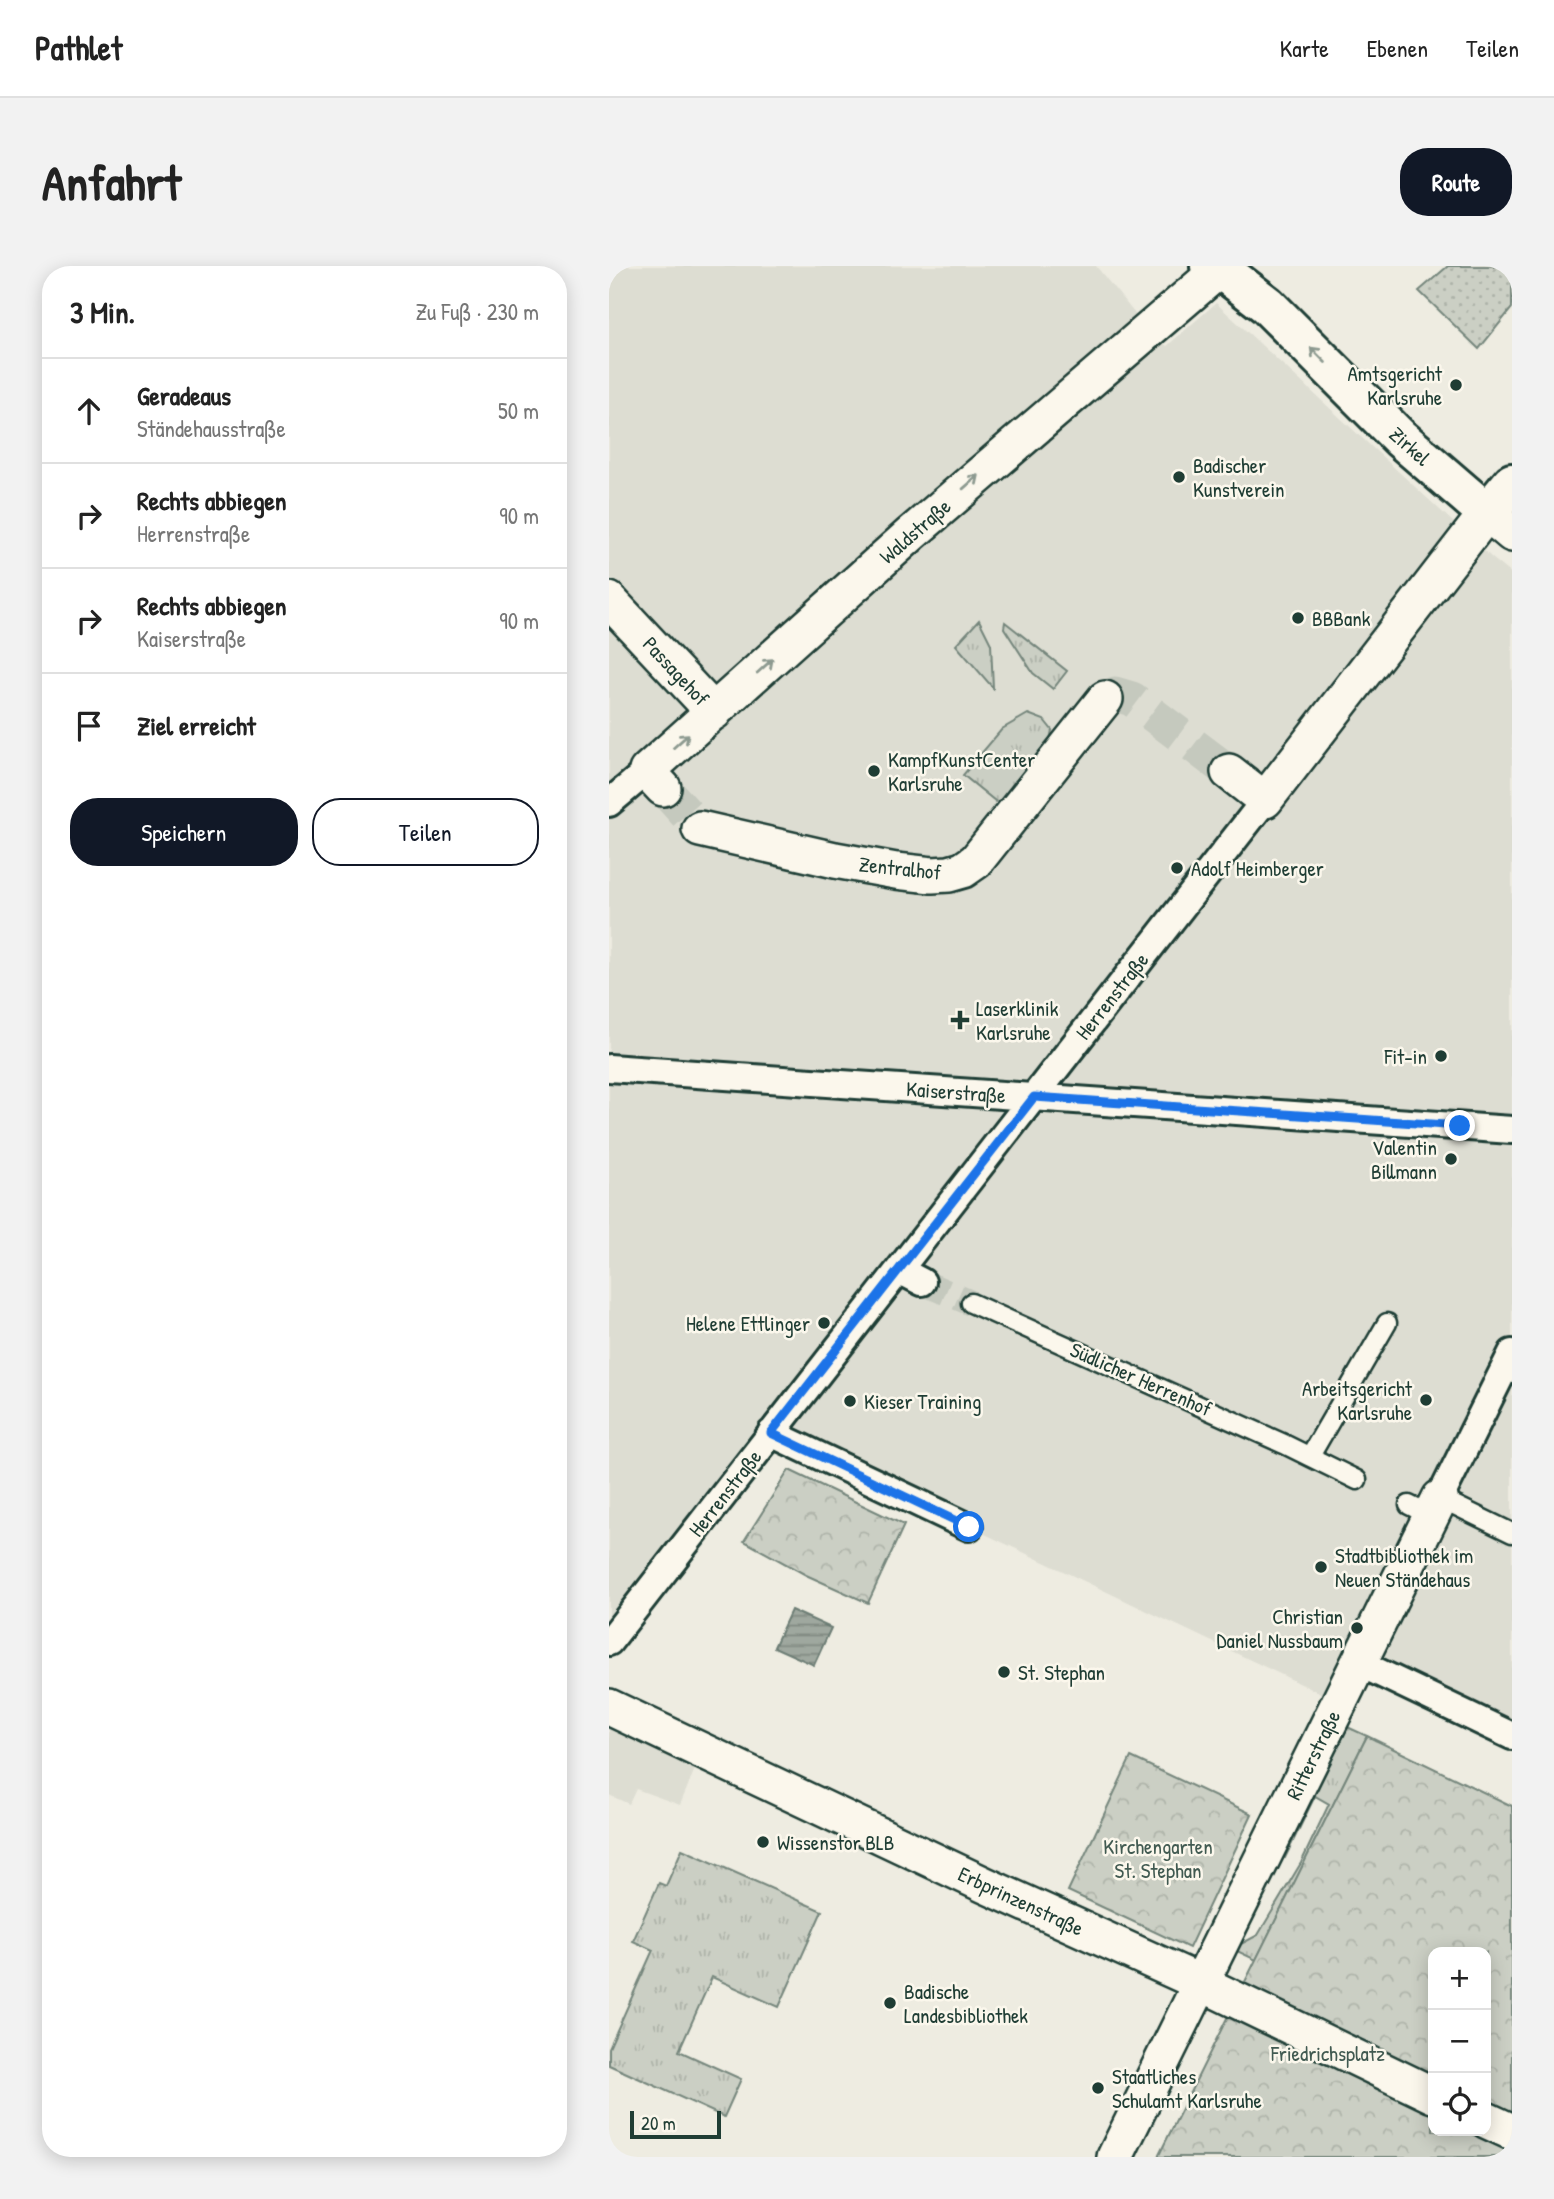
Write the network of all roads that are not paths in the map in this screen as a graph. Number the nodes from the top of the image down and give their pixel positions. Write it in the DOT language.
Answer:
graph roads {
  1 [pos="1219,267"];
  2 [pos="1512,482"];
  3 [pos="1500,524"];
  4 [pos="609,600"];
  5 [pos="1105,699"];
  6 [pos="714,712"];
  7 [pos="1229,772"];
  8 [pos="655,779"];
  9 [pos="1265,800"];
  10 [pos="609,803"];
  11 [pos="700,829"];
  12 [pos="609,1068"];
  13 [pos="1034,1097"];
  14 [pos="1512,1130"];
  15 [pos="971,1303"];
  16 [pos="1387,1323"];
  17 [pos="1512,1353"];
  18 [pos="1504,1390"];
  19 [pos="771,1433"];
  20 [pos="1310,1456"];
  21 [pos="1357,1480"];
  22 [pos="1427,1506"];
  23 [pos="969,1527"];
  24 [pos="1512,1533"];
  25 [pos="609,1642"];
  26 [pos="1359,1663"];
  27 [pos="609,1707"];
  28 [pos="1512,1736"];
  29 [pos="1201,1983"];
  30 [pos="1428,2093"];
  31 [pos="1491,2122"];
  32 [pos="1512,2132"];
  33 [pos="1115,2157"];
  3 -- 1 [label="main road, Zirkel, one-way"];
  6 -- 1 [label="street, Waldstraße, one-way"];
  2 -- 3 [label="main road, Herrenstraße"];
  3 -- 9 [label="street, Herrenstraße"];
  4 -- 6 [label="street, Passagehof"];
  5 -- 11 [label="street, Zentralhof"];
  8 -- 6 [label="street, Waldstraße, one-way"];
  7 -- 9 [label="street"];
  8 -- 10 [label="street, Waldstraße"];
  9 -- 13 [label="street, Herrenstraße"];
  12 -- 13 [label="street, Kaiserstraße"];
  13 -- 14 [label="street, Kaiserstraße"];
  13 -- 19 [label="street, Herrenstraße"];
  15 -- 20 [label="lane, Südlicher Herrenhof"];
  16 -- 20 [label="lane"];
  17 -- 18 [label="street, Ritterstraße"];
  18 -- 22 [label="street, Ritterstraße"];
  19 -- 23 [label="street"];
  19 -- 25 [label="street, Herrenstraße"];
  20 -- 21 [label="lane, Südlicher Herrenhof"];
  22 -- 24 [label="lane"];
  22 -- 26 [label="street, Ritterstraße"];
  26 -- 28 [label="street"];
  26 -- 29 [label="street, Ritterstraße"];
  27 -- 29 [label="street, Erbprinzenstraße"];
  29 -- 30 [label="street, Erbprinzenstraße"];
  29 -- 33 [label="street, Ritterstraße"];
  31 -- 32 [label="street"];
}
